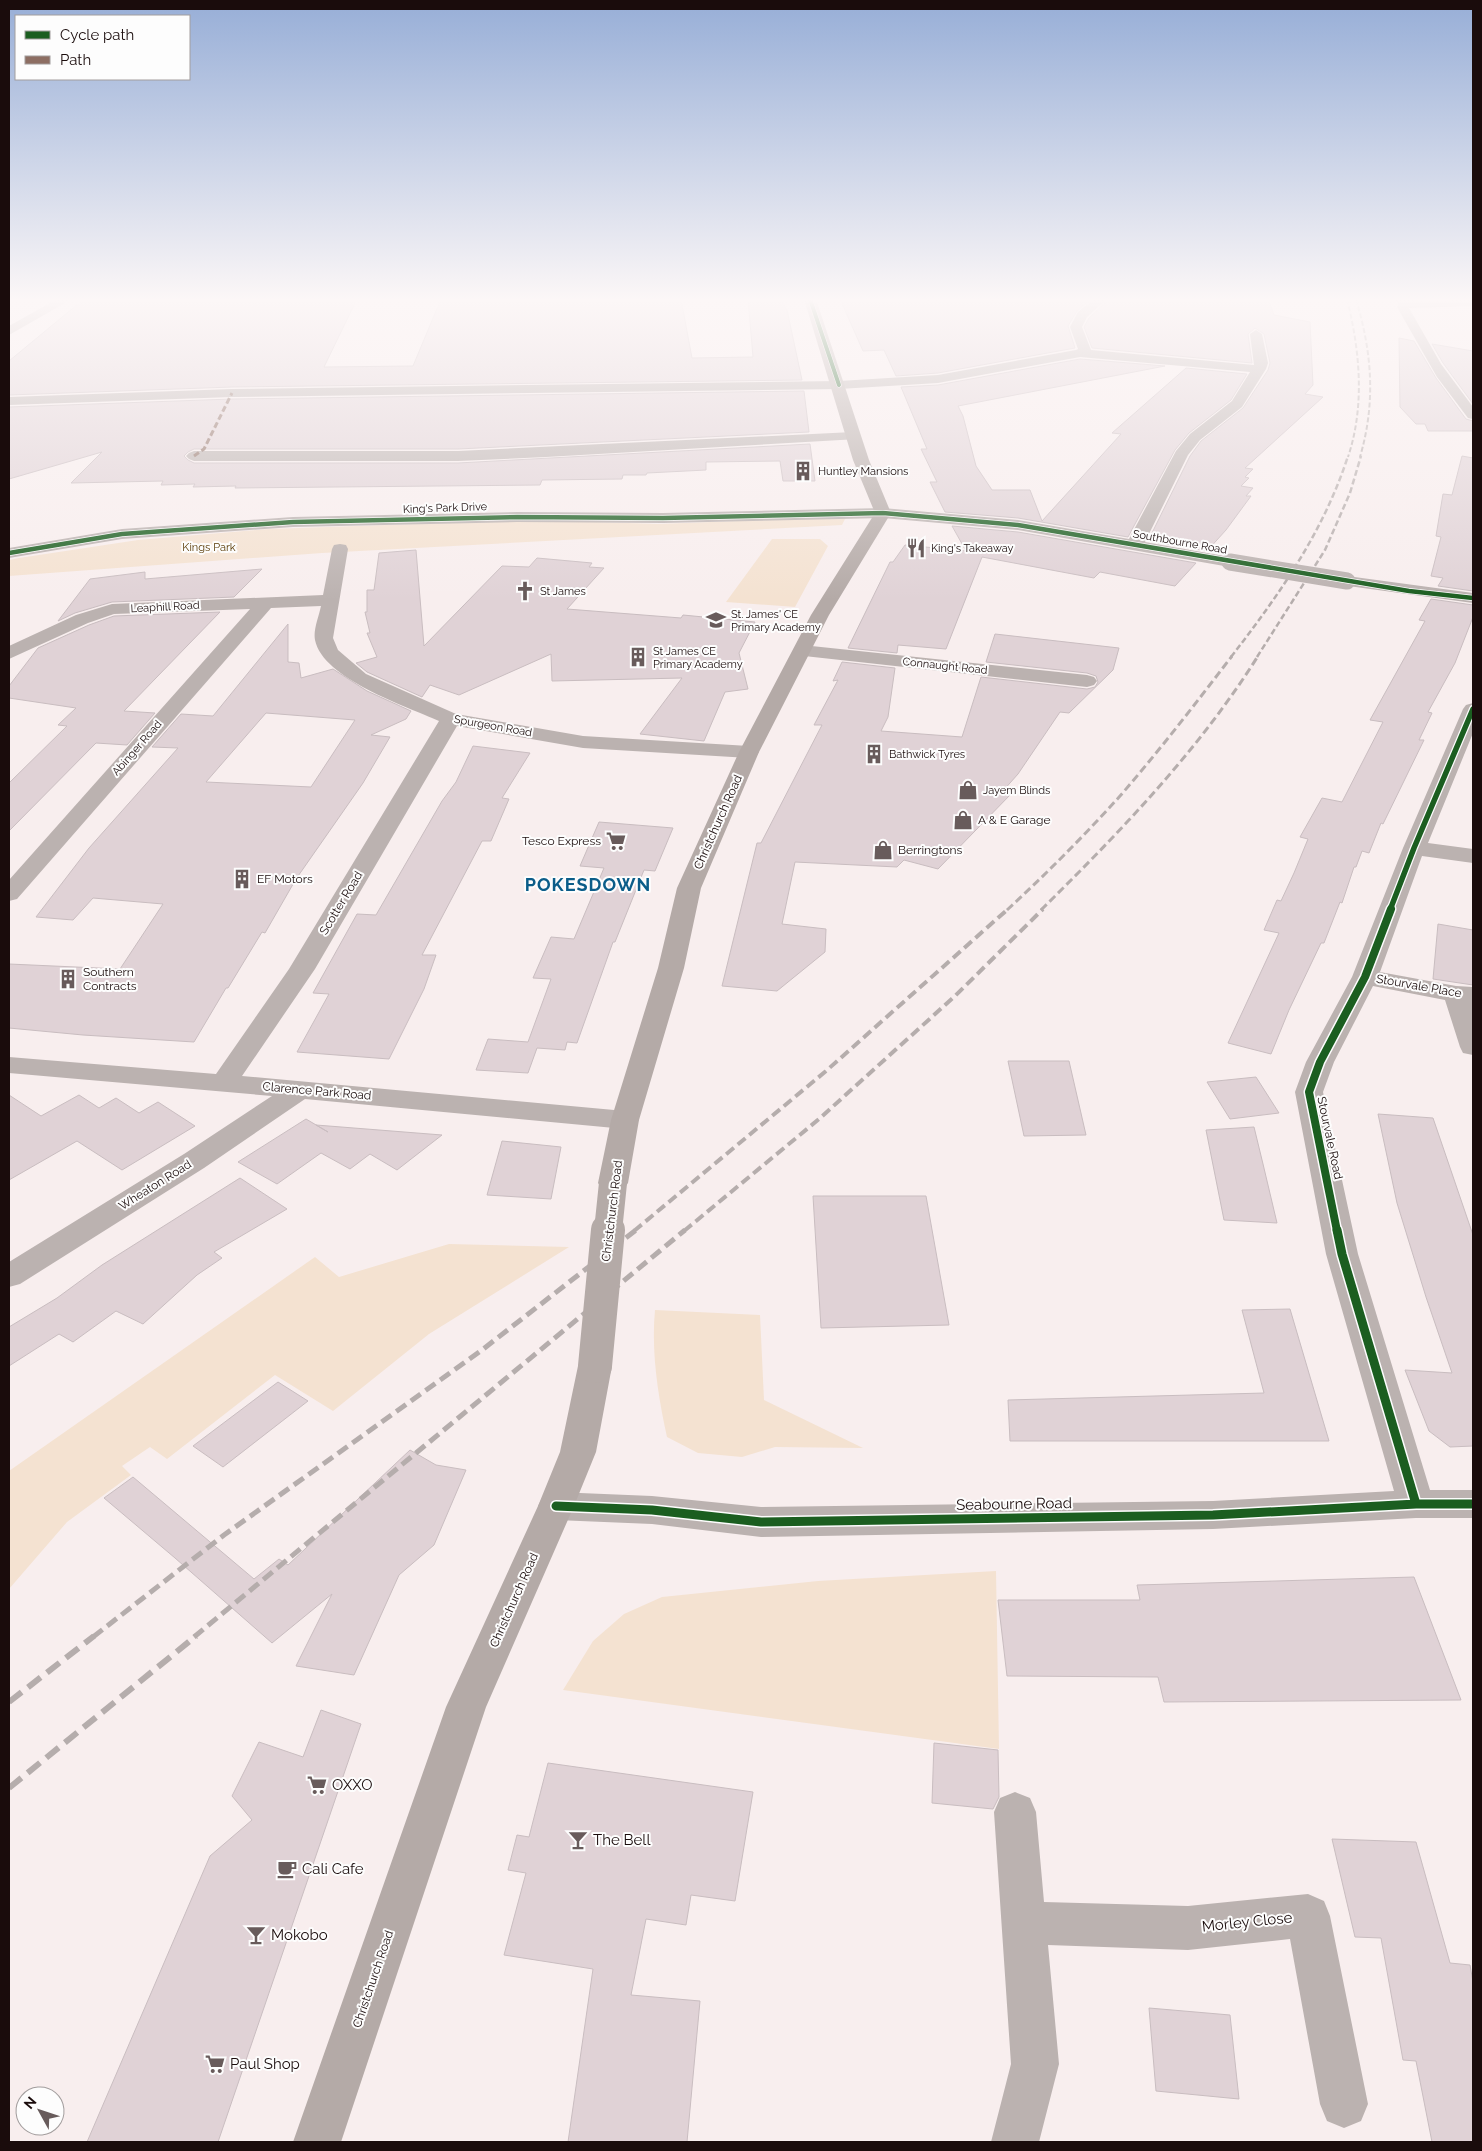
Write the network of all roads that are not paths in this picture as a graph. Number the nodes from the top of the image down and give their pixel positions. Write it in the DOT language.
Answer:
graph roads {
  1 [pos="54,399"];
  2 [pos="843,399"];
  3 [pos="1240,399"];
  4 [pos="1459,399"];
  5 [pos="9,401"];
  6 [pos="1473,415"];
  7 [pos="853,436"];
  8 [pos="194,456"];
  9 [pos="883,513"];
  10 [pos="1135,545"];
  11 [pos="340,549"];
  12 [pos="9,553"];
  13 [pos="1473,598"];
  14 [pos="331,600"];
  15 [pos="266,602"];
  16 [pos="802,651"];
  17 [pos="9,653"];
  18 [pos="1088,681"];
  19 [pos="1473,709"];
  20 [pos="451,719"];
  21 [pos="749,752"];
  22 [pos="1414,848"];
  23 [pos="1473,856"];
  24 [pos="9,894"];
  25 [pos="1365,977"];
  26 [pos="1465,995"];
  27 [pos="1473,1047"];
  28 [pos="9,1065"];
  29 [pos="224,1083"];
  30 [pos="299,1090"];
  31 [pos="625,1120"];
  32 [pos="9,1276"];
  33 [pos="1416,1504"];
  34 [pos="1473,1504"];
  35 [pos="556,1506"];
  36 [pos="1015,1812"];
  37 [pos="1024,1923"];
  38 [pos="1344,2104"];
  39 [pos="317,2142"];
  40 [pos="1015,2142"];
  1 -- 5 [label="street"];
  2 -- 7 [label="main road"];
  3 -- 10 [label="street"];
  4 -- 6 [label="street"];
  7 -- 8 [label="street"];
  7 -- 9 [label="main road"];
  9 -- 10 [label="street, Southbourne Road"];
  9 -- 12 [label="street, King's Park Drive"];
  9 -- 16 [label="main road, Christchurch Road"];
  10 -- 13 [label="street, Southbourne Road, bridge"];
  11 -- 14 [label="street, Spurgeon Road"];
  14 -- 15 [label="street, Leaphill Road"];
  14 -- 20 [label="street, Spurgeon Road"];
  15 -- 17 [label="street, Leaphill Road"];
  15 -- 24 [label="street, Abinger Road"];
  16 -- 18 [label="street, Connaught Road"];
  16 -- 21 [label="main road, Christchurch Road"];
  19 -- 22 [label="street, Stourvale Road"];
  20 -- 21 [label="street, Spurgeon Road"];
  20 -- 29 [label="street, Scotter Road"];
  21 -- 31 [label="main road, Christchurch Road"];
  22 -- 23 [label="street"];
  22 -- 25 [label="street, Stourvale Road"];
  25 -- 26 [label="street, Stourvale Place"];
  25 -- 33 [label="street, Stourvale Road"];
  26 -- 27 [label="street"];
  28 -- 29 [label="street, Clarence Park Road"];
  29 -- 30 [label="street, Clarence Park Road"];
  30 -- 31 [label="street, Clarence Park Road"];
  30 -- 32 [label="street, Wheaton Road"];
  31 -- 35 [label="main road, Christchurch Road, bridge"];
  33 -- 34 [label="street, Seabourne Road"];
  33 -- 35 [label="street, Seabourne Road"];
  35 -- 39 [label="main road, Christchurch Road"];
  36 -- 37 [label="street"];
  37 -- 38 [label="street, Morley Close"];
  37 -- 40 [label="street"];
}
